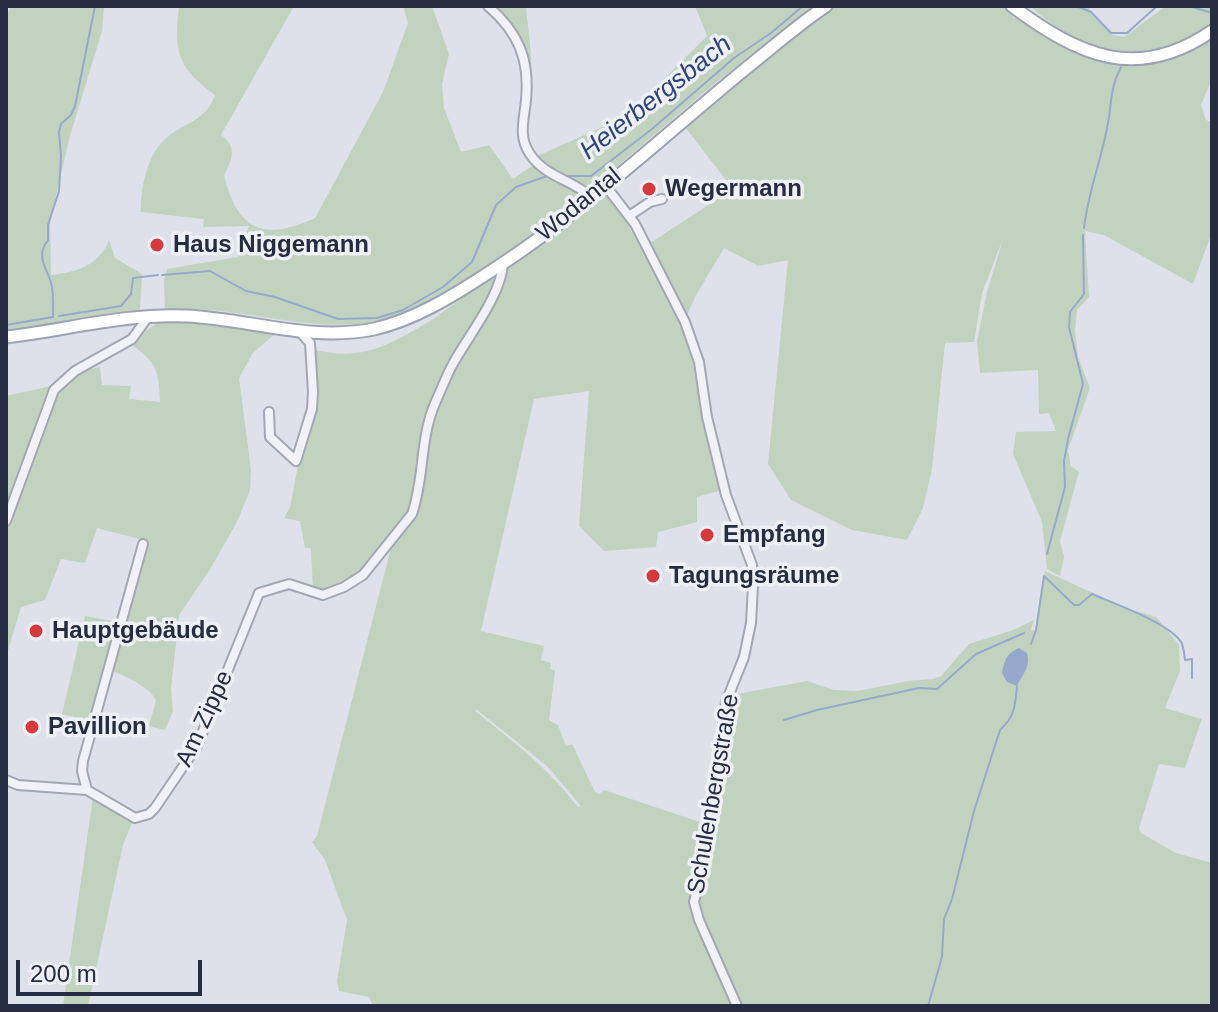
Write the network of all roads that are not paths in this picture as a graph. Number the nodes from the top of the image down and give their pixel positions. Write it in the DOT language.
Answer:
graph roads {
  1 [pos="488,6"];
  2 [pos="826,6"];
  3 [pos="1012,6"];
  4 [pos="1212,31"];
  5 [pos="605,185"];
  6 [pos="591,197"];
  7 [pos="662,199"];
  8 [pos="629,216"];
  9 [pos="503,263"];
  10 [pos="148,317"];
  11 [pos="299,331"];
  12 [pos="6,337"];
  13 [pos="269,412"];
  14 [pos="6,521"];
  15 [pos="143,544"];
  16 [pos="6,780"];
  17 [pos="87,790"];
  18 [pos="737,1006"];
  1 -- 6 [label="street"];
  2 -- 5 [label="main road, Wodantal"];
  3 -- 4 [label="main road"];
  5 -- 6 [label="main road, Wodantal"];
  5 -- 8 [label="street, Schulenbergstraße"];
  6 -- 9 [label="main road, Wodantal"];
  7 -- 8 [label="street"];
  8 -- 18 [label="street, Schulenbergstraße"];
  9 -- 11 [label="main road, Wodantal"];
  9 -- 17 [label="street, Am Zippe"];
  10 -- 11 [label="main road, Wodantal"];
  10 -- 12 [label="main road, Wodantal"];
  10 -- 14 [label="street"];
  11 -- 13 [label="street"];
  15 -- 17 [label="street"];
  16 -- 17 [label="street, Am Zippe"];
}
